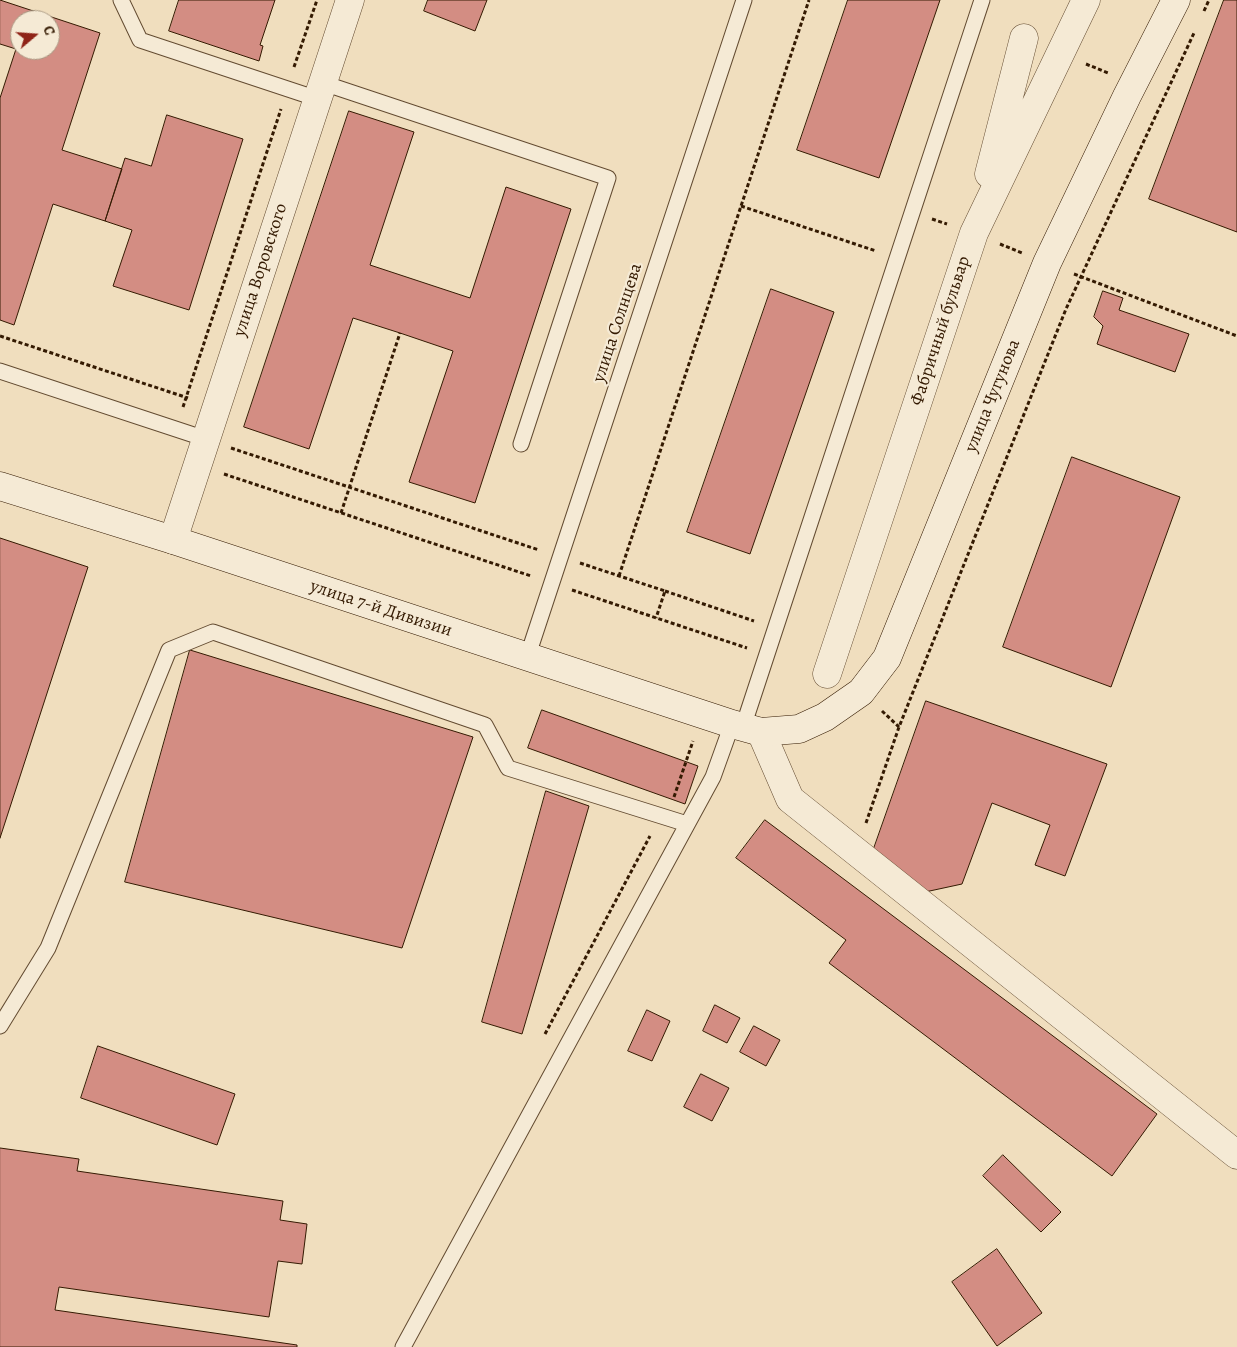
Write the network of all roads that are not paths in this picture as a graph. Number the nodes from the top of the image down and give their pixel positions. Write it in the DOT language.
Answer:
graph roads {
  1 [pos="121,0"];
  2 [pos="350,0"];
  3 [pos="744,0"];
  4 [pos="982,0"];
  5 [pos="1086,0"];
  6 [pos="1176,0"];
  7 [pos="1024,38"];
  8 [pos="320,91"];
  9 [pos="974,233"];
  10 [pos="0,371"];
  11 [pos="214,442"];
  12 [pos="521,444"];
  13 [pos="0,486"];
  14 [pos="172,540"];
  15 [pos="527,658"];
  16 [pos="827,674"];
  17 [pos="745,728"];
  18 [pos="687,824"];
  19 [pos="0,1026"];
  20 [pos="1237,1155"];
  21 [pos="403,1347"];
  1 -- 8 [label="lane"];
  2 -- 8 [label="street, улица Воровского"];
  3 -- 15 [label="lane, улица Солнцева"];
  4 -- 17 [label="lane"];
  5 -- 9 [label="street, Фабричный бульвар"];
  6 -- 17 [label="street, улица Чугунова"];
  7 -- 9 [label="street"];
  8 -- 11 [label="street, улица Воровского"];
  8 -- 12 [label="lane"];
  9 -- 16 [label="street, Фабричный бульвар"];
  10 -- 11 [label="lane"];
  11 -- 14 [label="street, улица Воровского"];
  13 -- 14 [label="street, улица 7-й Дивизии"];
  14 -- 15 [label="street, улица 7-й Дивизии"];
  15 -- 17 [label="street, улица 7-й Дивизии"];
  17 -- 18 [label="lane"];
  17 -- 20 [label="street"];
  18 -- 19 [label="lane"];
  18 -- 21 [label="lane"];
}
